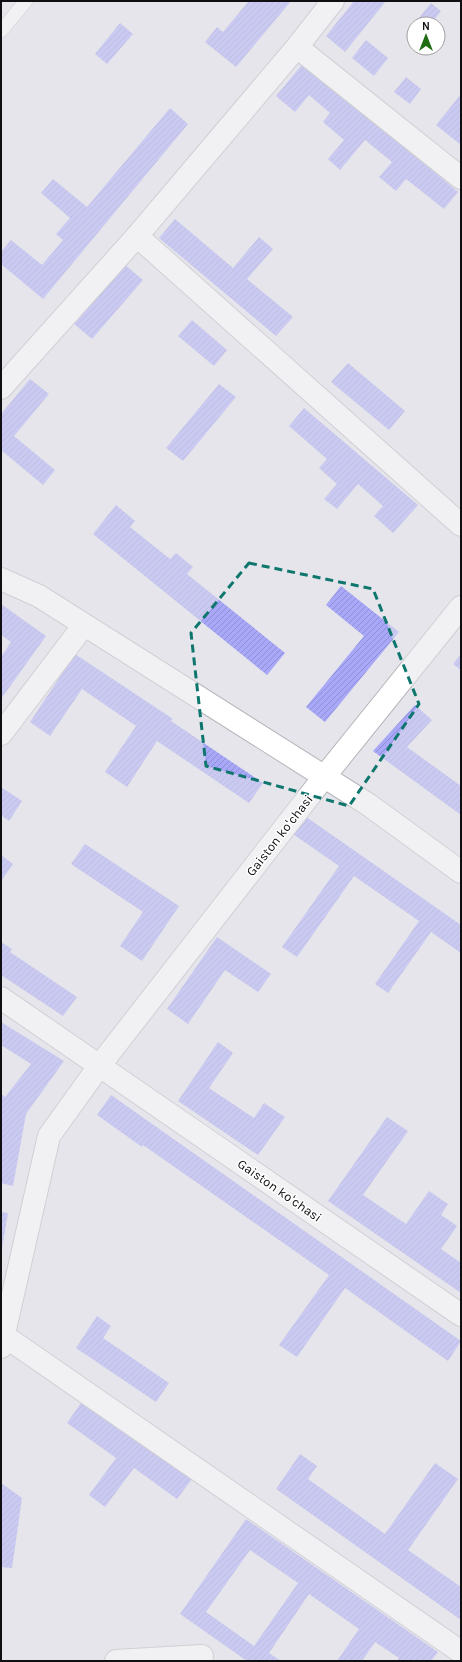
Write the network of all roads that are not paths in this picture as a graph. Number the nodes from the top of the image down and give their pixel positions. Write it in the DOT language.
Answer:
graph roads {
  1 [pos="26,1"];
  2 [pos="333,1"];
  3 [pos="1,31"];
  4 [pos="297,47"];
  5 [pos="461,178"];
  6 [pos="137,236"];
  7 [pos="1,388"];
  8 [pos="461,525"];
  9 [pos="1,579"];
  10 [pos="461,607"];
  11 [pos="84,625"];
  12 [pos="1,734"];
  13 [pos="324,777"];
  14 [pos="461,872"];
  15 [pos="1,998"];
  16 [pos="100,1065"];
  17 [pos="461,1315"];
  18 [pos="2,1341"];
  19 [pos="461,1652"];
  20 [pos="202,1656"];
  21 [pos="116,1661"];
  1 -- 3 [label="lane"];
  2 -- 4 [label="street"];
  4 -- 5 [label="street"];
  4 -- 6 [label="street"];
  6 -- 7 [label="street"];
  6 -- 8 [label="street"];
  9 -- 11 [label="street"];
  10 -- 13 [label="street, Gaiston koʻchasi"];
  11 -- 12 [label="street"];
  11 -- 13 [label="street"];
  13 -- 14 [label="street"];
  13 -- 16 [label="street, Gaiston koʻchasi"];
  15 -- 16 [label="street, Gaiston koʻchasi"];
  16 -- 17 [label="street, Gaiston koʻchasi"];
  16 -- 18 [label="street"];
  18 -- 19 [label="street"];
  20 -- 21 [label="street"];
}
